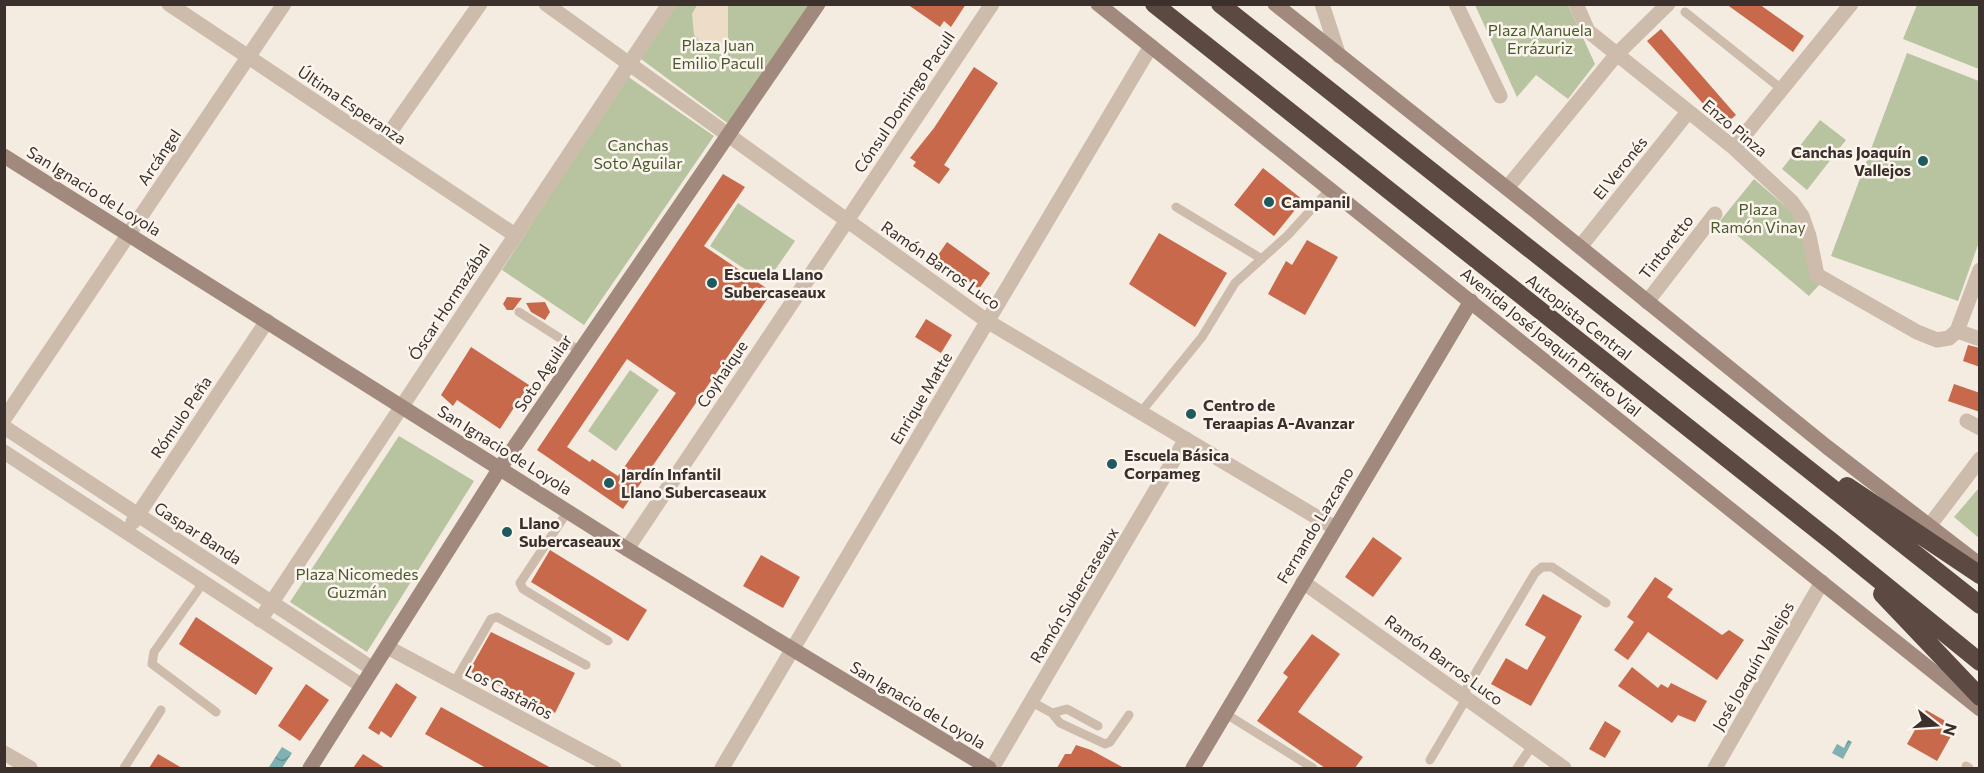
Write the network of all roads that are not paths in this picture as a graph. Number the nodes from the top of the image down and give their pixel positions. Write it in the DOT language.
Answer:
graph roads {
  1 [pos="169,4"];
  2 [pos="284,4"];
  3 [pos="480,4"];
  4 [pos="546,4"];
  5 [pos="669,4"];
  6 [pos="818,4"];
  7 [pos="992,4"];
  8 [pos="1098,4"];
  9 [pos="1154,4"];
  10 [pos="1220,4"];
  11 [pos="1275,4"];
  12 [pos="1322,4"];
  13 [pos="1456,4"];
  14 [pos="1576,4"];
  15 [pos="1668,4"];
  16 [pos="1851,4"];
  17 [pos="1685,12"];
  18 [pos="1151,46"];
  19 [pos="1617,54"];
  20 [pos="1339,56"];
  21 [pos="248,57"];
  22 [pos="628,63"];
  23 [pos="1784,91"];
  24 [pos="1500,96"];
  25 [pos="1688,112"];
  26 [pos="728,135"];
  27 [pos="381,146"];
  28 [pos="1734,148"];
  29 [pos="4,156"];
  30 [pos="1507,188"];
  31 [pos="1330,189"];
  32 [pos="1176,207"];
  33 [pos="1715,214"];
  34 [pos="846,220"];
  35 [pos="129,234"];
  36 [pos="515,235"];
  37 [pos="1580,247"];
  38 [pos="1262,259"];
  39 [pos="1979,274"];
  40 [pos="1471,301"];
  41 [pos="1647,302"];
  42 [pos="519,312"];
  43 [pos="267,321"];
  44 [pos="987,321"];
  45 [pos="1953,334"];
  46 [pos="1980,339"];
  47 [pos="580,351"];
  48 [pos="401,406"];
  49 [pos="1141,412"];
  50 [pos="4,419"];
  51 [pos="4,428"];
  52 [pos="1186,439"];
  53 [pos="1774,442"];
  54 [pos="4,453"];
  55 [pos="1980,459"];
  56 [pos="500,468"];
  57 [pos="568,511"];
  58 [pos="138,515"];
  59 [pos="1930,525"];
  60 [pos="1335,528"];
  61 [pos="126,532"];
  62 [pos="1831,541"];
  63 [pos="627,549"];
  64 [pos="1980,565"];
  65 [pos="1980,575"];
  66 [pos="1303,582"];
  67 [pos="1822,582"];
  68 [pos="203,583"];
  69 [pos="271,603"];
  70 [pos="1606,603"];
  71 [pos="1980,605"];
  72 [pos="260,620"];
  73 [pos="608,641"];
  74 [pos="387,647"];
  75 [pos="791,651"];
  76 [pos="1980,662"];
  77 [pos="586,665"];
  78 [pos="373,669"];
  79 [pos="454,683"];
  80 [pos="362,686"];
  81 [pos="1464,697"];
  82 [pos="1980,697"];
  83 [pos="1032,702"];
  84 [pos="1980,709"];
  85 [pos="161,710"];
  86 [pos="216,712"];
  87 [pos="1052,713"];
  88 [pos="1226,714"];
  89 [pos="1129,716"];
  90 [pos="1098,726"];
  91 [pos="1532,746"];
  92 [pos="4,753"];
  93 [pos="1430,760"];
  94 [pos="30,768"];
  95 [pos="124,768"];
  96 [pos="310,768"];
  97 [pos="614,768"];
  98 [pos="722,768"];
  99 [pos="991,768"];
  100 [pos="1193,768"];
  101 [pos="1313,768"];
  102 [pos="1517,768"];
  103 [pos="1564,768"];
  104 [pos="1715,768"];
  1 -- 21 [label="street, Última Esperanza"];
  2 -- 21 [label="street, Arcángel"];
  3 -- 27 [label="street"];
  4 -- 22 [label="street, Ramón Barros Luco"];
  5 -- 22 [label="street, Óscar Hormazábal"];
  6 -- 26 [label="street, Soto Aguilar"];
  7 -- 34 [label="street, Cónsul Domingo Pacull"];
  8 -- 18 [label="street, Avenida José Joaquín Prieto Vial"];
  9 -- 62 [label="highway, Autopista Central"];
  10 -- 53 [label="highway, Autopista Central"];
  11 -- 20 [label="street"];
  12 -- 20 [label="street"];
  13 -- 24 [label="street"];
  14 -- 19 [label="street, Enzo Pinza"];
  15 -- 19 [label="street"];
  16 -- 23 [label="street"];
  17 -- 23 [label="lane"];
  18 -- 31 [label="street, Avenida José Joaquín Prieto Vial"];
  18 -- 44 [label="street, Enrique Matte"];
  19 -- 25 [label="street, Enzo Pinza"];
  19 -- 30 [label="street"];
  20 -- 30 [label="street"];
  21 -- 27 [label="street, Última Esperanza"];
  21 -- 35 [label="street, Arcángel"];
  22 -- 26 [label="street, Ramón Barros Luco"];
  22 -- 36 [label="street, Óscar Hormazábal"];
  23 -- 28 [label="street"];
  25 -- 28 [label="street, Enzo Pinza"];
  25 -- 37 [label="street, El Veronés"];
  26 -- 34 [label="street, Ramón Barros Luco"];
  26 -- 47 [label="street, Soto Aguilar"];
  27 -- 36 [label="street, Última Esperanza"];
  28 -- 45 [label="street, Enzo Pinza"];
  29 -- 35 [label="street, San Ignacio de Loyola"];
  30 -- 37 [label="street"];
  31 -- 38 [label="lane"];
  31 -- 40 [label="street, Avenida José Joaquín Prieto Vial"];
  32 -- 38 [label="lane"];
  33 -- 41 [label="street, Tintoretto"];
  34 -- 44 [label="street, Ramón Barros Luco"];
  34 -- 63 [label="street, Coyhaique"];
  35 -- 43 [label="street, San Ignacio de Loyola"];
  35 -- 50 [label="street, Arcángel"];
  36 -- 48 [label="street, Óscar Hormazábal"];
  37 -- 41 [label="street"];
  38 -- 49 [label="lane"];
  39 -- 45 [label="street"];
  40 -- 60 [label="street, Fernando Lazcano"];
  40 -- 67 [label="street, Avenida José Joaquín Prieto Vial"];
  41 -- 59 [label="street"];
  42 -- 47 [label="lane"];
  43 -- 48 [label="street, San Ignacio de Loyola"];
  43 -- 58 [label="street, Rómulo Peña"];
  44 -- 49 [label="street, Ramón Barros Luco"];
  44 -- 75 [label="street, Enrique Matte"];
  45 -- 46 [label="street, Enzo Pinza"];
  47 -- 56 [label="street, Soto Aguilar"];
  48 -- 56 [label="street, San Ignacio de Loyola"];
  48 -- 69 [label="street, Óscar Hormazábal"];
  49 -- 52 [label="street, Ramón Barros Luco"];
  51 -- 58 [label="street, Gaspar Banda"];
  52 -- 60 [label="street, Ramón Barros Luco"];
  52 -- 83 [label="street, Ramón Subercaseaux"];
  53 -- 65 [label="highway"];
  53 -- 71 [label="highway, Autopista Central"];
  54 -- 61 [label="street"];
  55 -- 59 [label="street"];
  56 -- 57 [label="street, San Ignacio de Loyola"];
  56 -- 74 [label="street, Soto Aguilar"];
  57 -- 63 [label="street, San Ignacio de Loyola"];
  57 -- 73 [label="lane"];
  58 -- 61 [label="street, Rómulo Peña"];
  58 -- 69 [label="street, Gaspar Banda"];
  59 -- 64 [label="street"];
  60 -- 66 [label="street, Fernando Lazcano"];
  61 -- 68 [label="street"];
  62 -- 76 [label="highway, Autopista Central"];
  62 -- 82 [label="highway"];
  63 -- 75 [label="street, San Ignacio de Loyola"];
  66 -- 81 [label="street, Ramón Barros Luco"];
  66 -- 88 [label="street, Fernando Lazcano"];
  67 -- 84 [label="street, Avenida José Joaquín Prieto Vial"];
  67 -- 104 [label="street, José Joaquín Vallejos"];
  68 -- 72 [label="street"];
  68 -- 86 [label="lane"];
  69 -- 72 [label="street, Óscar Hormazábal"];
  69 -- 78 [label="street, Gaspar Banda"];
  70 -- 81 [label="lane"];
  72 -- 80 [label="street"];
  74 -- 78 [label="street, Soto Aguilar"];
  74 -- 79 [label="street, Los Castaños"];
  75 -- 98 [label="street, Enrique Matte"];
  75 -- 99 [label="street, San Ignacio de Loyola"];
  77 -- 79 [label="lane"];
  78 -- 80 [label="street, Soto Aguilar"];
  79 -- 97 [label="street, Los Castaños"];
  80 -- 96 [label="street, Soto Aguilar"];
  81 -- 91 [label="street, Ramón Barros Luco"];
  81 -- 93 [label="lane"];
  83 -- 87 [label="lane"];
  83 -- 99 [label="street, Ramón Subercaseaux"];
  85 -- 95 [label="lane"];
  87 -- 89 [label="lane"];
  87 -- 90 [label="lane"];
  88 -- 100 [label="street, Fernando Lazcano"];
  88 -- 101 [label="lane"];
  91 -- 102 [label="lane"];
  91 -- 103 [label="street, Ramón Barros Luco"];
  92 -- 94 [label="street"];
}
